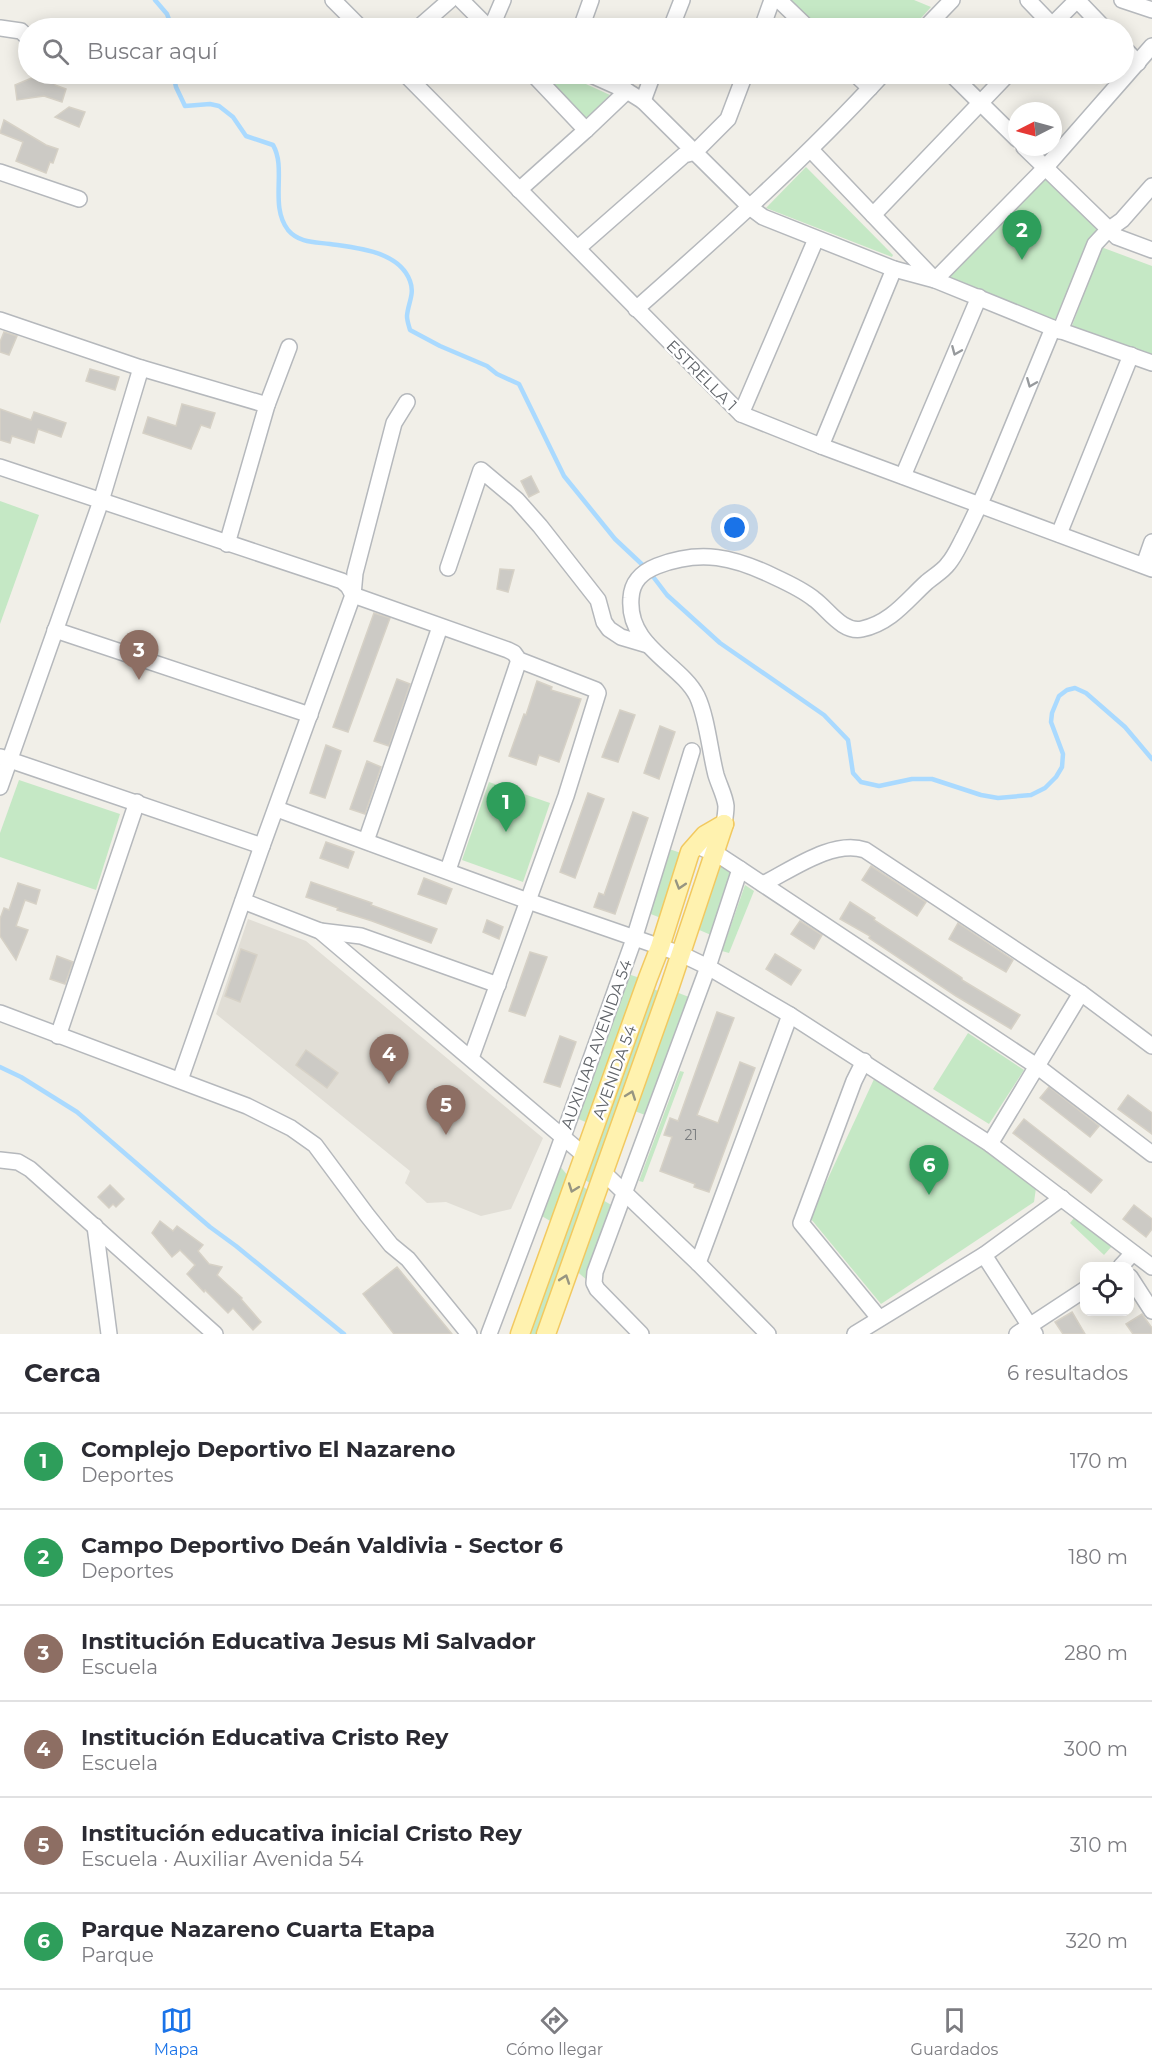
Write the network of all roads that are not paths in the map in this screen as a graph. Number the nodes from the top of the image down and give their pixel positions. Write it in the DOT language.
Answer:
graph roads {
  1 [pos="333,0"];
  2 [pos="450,0"];
  3 [pos="461,0"];
  4 [pos="503,0"];
  5 [pos="591,0"];
  6 [pos="682,0"];
  7 [pos="772,0"];
  8 [pos="779,0"];
  9 [pos="932,0"];
  10 [pos="1028,0"];
  11 [pos="1122,0"];
  12 [pos="950,3"];
  13 [pos="1152,10"];
  14 [pos="351,18"];
  15 [pos="429,18"];
  16 [pos="480,18"];
  17 [pos="495,18"];
  18 [pos="585,18"];
  19 [pos="675,18"];
  20 [pos="766,18"];
  21 [pos="798,18"];
  22 [pos="935,18"];
  23 [pos="1043,18"];
  24 [pos="1059,18"];
  25 [pos="1094,18"];
  26 [pos="0,28"];
  27 [pos="18,31"];
  28 [pos="1152,46"];
  29 [pos="1134,59"];
  30 [pos="1138,63"];
  31 [pos="1134,68"];
  32 [pos="415,84"];
  33 [pos="542,84"];
  34 [pos="611,84"];
  35 [pos="649,84"];
  36 [pos="741,84"];
  37 [pos="866,84"];
  38 [pos="874,84"];
  39 [pos="961,84"];
  40 [pos="999,84"];
  41 [pos="1119,84"];
  42 [pos="870,88"];
  43 [pos="627,91"];
  44 [pos="643,101"];
  45 [pos="981,103"];
  46 [pos="586,130"];
  47 [pos="1008,131"];
  48 [pos="811,150"];
  49 [pos="695,152"];
  50 [pos="1033,156"];
  51 [pos="1045,168"];
  52 [pos="0,172"];
  53 [pos="1152,186"];
  54 [pos="519,190"];
  55 [pos="78,199"];
  56 [pos="751,208"];
  57 [pos="873,215"];
  58 [pos="1108,230"];
  59 [pos="816,239"];
  60 [pos="578,248"];
  61 [pos="1152,250"];
  62 [pos="894,269"];
  63 [pos="935,280"];
  64 [pos="979,297"];
  65 [pos="636,309"];
  66 [pos="0,320"];
  67 [pos="1057,330"];
  68 [pos="289,347"];
  69 [pos="1131,355"];
  70 [pos="1152,363"];
  71 [pos="141,368"];
  72 [pos="407,402"];
  73 [pos="267,405"];
  74 [pos="741,414"];
  75 [pos="821,446"];
  76 [pos="0,467"];
  77 [pos="903,476"];
  78 [pos="101,501"];
  79 [pos="980,505"];
  80 [pos="1059,534"];
  81 [pos="1152,542"];
  82 [pos="227,544"];
  83 [pos="1148,567"];
  84 [pos="448,568"];
  85 [pos="353,595"];
  86 [pos="440,627"];
  87 [pos="55,630"];
  88 [pos="648,645"];
  89 [pos="519,660"];
  90 [pos="310,715"];
  91 [pos="692,751"];
  92 [pos="5,758"];
  93 [pos="0,787"];
  94 [pos="137,802"];
  95 [pos="277,809"];
  96 [pos="724,824"];
  97 [pos="366,841"];
  98 [pos="262,846"];
  99 [pos="695,846"];
  100 [pos="714,852"];
  101 [pos="740,869"];
  102 [pos="448,870"];
  103 [pos="763,884"];
  104 [pos="243,902"];
  105 [pos="528,902"];
  106 [pos="320,931"];
  107 [pos="634,939"];
  108 [pos="660,947"];
  109 [pos="681,954"];
  110 [pos="708,968"];
  111 [pos="498,985"];
  112 [pos="1081,993"];
  113 [pos="0,1013"];
  114 [pos="790,1015"];
  115 [pos="58,1035"];
  116 [pos="1152,1046"];
  117 [pos="471,1058"];
  118 [pos="864,1061"];
  119 [pos="1038,1066"];
  120 [pos="180,1080"];
  121 [pos="562,1136"];
  122 [pos="990,1144"];
  123 [pos="1152,1154"];
  124 [pos="584,1155"];
  125 [pos="0,1160"];
  126 [pos="603,1172"];
  127 [pos="625,1192"];
  128 [pos="1062,1198"];
  129 [pos="95,1226"];
  130 [pos="1133,1253"];
  131 [pos="984,1255"];
  132 [pos="1128,1262"];
  133 [pos="698,1263"];
  134 [pos="1152,1267"];
  135 [pos="1134,1284"];
  136 [pos="1080,1293"];
  137 [pos="1152,1311"];
  138 [pos="879,1318"];
  139 [pos="1033,1330"];
  140 [pos="109,1334"];
  141 [pos="215,1334"];
  142 [pos="469,1334"];
  143 [pos="489,1334"];
  144 [pos="520,1334"];
  145 [pos="546,1334"];
  146 [pos="641,1334"];
  147 [pos="768,1334"];
  148 [pos="855,1334"];
  149 [pos="1017,1334"];
  1 -- 14 [label="street"];
  2 -- 15 [label="street"];
  3 -- 16 [label="street"];
  4 -- 17 [label="street"];
  5 -- 18 [label="street"];
  6 -- 19 [label="street"];
  7 -- 20 [label="street"];
  8 -- 21 [label="street"];
  9 -- 12 [label="street"];
  10 -- 23 [label="street"];
  11 -- 13 [label="street"];
  12 -- 22 [label="street"];
  24 -- 25 [label="street"];
  26 -- 27 [label="street"];
  28 -- 30 [label="street"];
  29 -- 30 [label="street"];
  30 -- 31 [label="street"];
  32 -- 54 [label="street, ESTRELLA 1"];
  33 -- 46 [label="street"];
  34 -- 43 [label="street"];
  35 -- 44 [label="street"];
  36 -- 49 [label="street"];
  37 -- 42 [label="street"];
  38 -- 42 [label="street"];
  39 -- 45 [label="street"];
  40 -- 45 [label="street"];
  41 -- 51 [label="street"];
  42 -- 48 [label="street"];
  43 -- 44 [label="street"];
  43 -- 46 [label="street"];
  44 -- 49 [label="street"];
  45 -- 47 [label="street"];
  45 -- 57 [label="street"];
  46 -- 54 [label="street"];
  48 -- 56 [label="street"];
  48 -- 57 [label="street"];
  49 -- 56 [label="street"];
  49 -- 60 [label="street"];
  50 -- 51 [label="street"];
  51 -- 58 [label="street"];
  51 -- 63 [label="street"];
  52 -- 55 [label="street"];
  53 -- 58 [label="street"];
  54 -- 60 [label="street, ESTRELLA 1"];
  56 -- 59 [label="street"];
  56 -- 65 [label="street"];
  57 -- 63 [label="street"];
  58 -- 61 [label="street"];
  58 -- 67 [label="street"];
  59 -- 62 [label="street"];
  59 -- 74 [label="street"];
  60 -- 65 [label="street, ESTRELLA 1"];
  62 -- 63 [label="street"];
  62 -- 75 [label="street"];
  63 -- 64 [label="street"];
  64 -- 67 [label="street"];
  64 -- 77 [label="street, one-way"];
  65 -- 74 [label="street, ESTRELLA 1"];
  66 -- 71 [label="street"];
  67 -- 69 [label="street"];
  67 -- 79 [label="street, one-way"];
  68 -- 73 [label="street"];
  69 -- 70 [label="street"];
  69 -- 80 [label="street"];
  71 -- 73 [label="street"];
  71 -- 78 [label="street"];
  72 -- 85 [label="street"];
  73 -- 82 [label="street"];
  74 -- 75 [label="street, ESTRELLA 1"];
  75 -- 77 [label="street, ESTRELLA 1"];
  76 -- 78 [label="street"];
  77 -- 79 [label="street, ESTRELLA 1"];
  78 -- 82 [label="street"];
  78 -- 87 [label="street"];
  79 -- 80 [label="street, ESTRELLA 1"];
  79 -- 88 [label="street"];
  80 -- 83 [label="street, ESTRELLA 1"];
  81 -- 83 [label="street"];
  82 -- 85 [label="street"];
  84 -- 88 [label="street"];
  85 -- 86 [label="street"];
  85 -- 90 [label="street"];
  86 -- 89 [label="street"];
  86 -- 97 [label="street"];
  87 -- 90 [label="street"];
  87 -- 92 [label="street"];
  88 -- 96 [label="street"];
  89 -- 102 [label="street"];
  89 -- 105 [label="street"];
  90 -- 95 [label="street"];
  91 -- 107 [label="street, AUXILIAR AVENIDA 54"];
  92 -- 93 [label="street"];
  92 -- 94 [label="street"];
  94 -- 98 [label="street"];
  94 -- 115 [label="street"];
  95 -- 97 [label="street"];
  95 -- 98 [label="street"];
  96 -- 99 [label="main road, AVENIDA 54"];
  96 -- 100 [label="main road, AVENIDA 54"];
  97 -- 102 [label="street"];
  98 -- 104 [label="street"];
  99 -- 100 [label="street"];
  99 -- 108 [label="main road, AVENIDA 54, one-way"];
  100 -- 101 [label="street"];
  100 -- 109 [label="main road, AVENIDA 54"];
  101 -- 103 [label="street"];
  101 -- 110 [label="street"];
  102 -- 105 [label="street"];
  103 -- 112 [label="street"];
  103 -- 119 [label="street"];
  104 -- 106 [label="street"];
  104 -- 120 [label="street"];
  105 -- 107 [label="street"];
  105 -- 111 [label="street"];
  106 -- 111 [label="street"];
  106 -- 117 [label="street"];
  107 -- 108 [label="street"];
  107 -- 121 [label="street, AUXILIAR AVENIDA 54"];
  108 -- 109 [label="street"];
  108 -- 124 [label="main road, AVENIDA 54"];
  109 -- 110 [label="street"];
  126 -- 109 [label="main road, AVENIDA 54, one-way"];
  110 -- 114 [label="street"];
  110 -- 127 [label="street"];
  111 -- 117 [label="street"];
  112 -- 116 [label="street"];
  112 -- 119 [label="street"];
  113 -- 115 [label="street"];
  114 -- 118 [label="street"];
  114 -- 133 [label="street"];
  115 -- 120 [label="street"];
  117 -- 121 [label="street"];
  118 -- 122 [label="street"];
  118 -- 138 [label="street"];
  119 -- 122 [label="street"];
  119 -- 123 [label="street"];
  120 -- 142 [label="street"];
  121 -- 124 [label="street"];
  121 -- 143 [label="street, AUXILIAR AVENIDA 54"];
  122 -- 128 [label="street"];
  124 -- 144 [label="main road, AVENIDA 54, one-way"];
  125 -- 129 [label="street"];
  126 -- 127 [label="street"];
  145 -- 126 [label="main road, AVENIDA 54, one-way"];
  127 -- 133 [label="street"];
  127 -- 146 [label="street"];
  128 -- 130 [label="street"];
  128 -- 131 [label="street"];
  129 -- 140 [label="street"];
  129 -- 141 [label="street"];
  130 -- 132 [label="street"];
  130 -- 134 [label="street"];
  131 -- 138 [label="street"];
  131 -- 139 [label="street"];
  133 -- 147 [label="street"];
  135 -- 137 [label="street"];
  136 -- 139 [label="street"];
  138 -- 148 [label="street"];
  139 -- 149 [label="street"];
}
